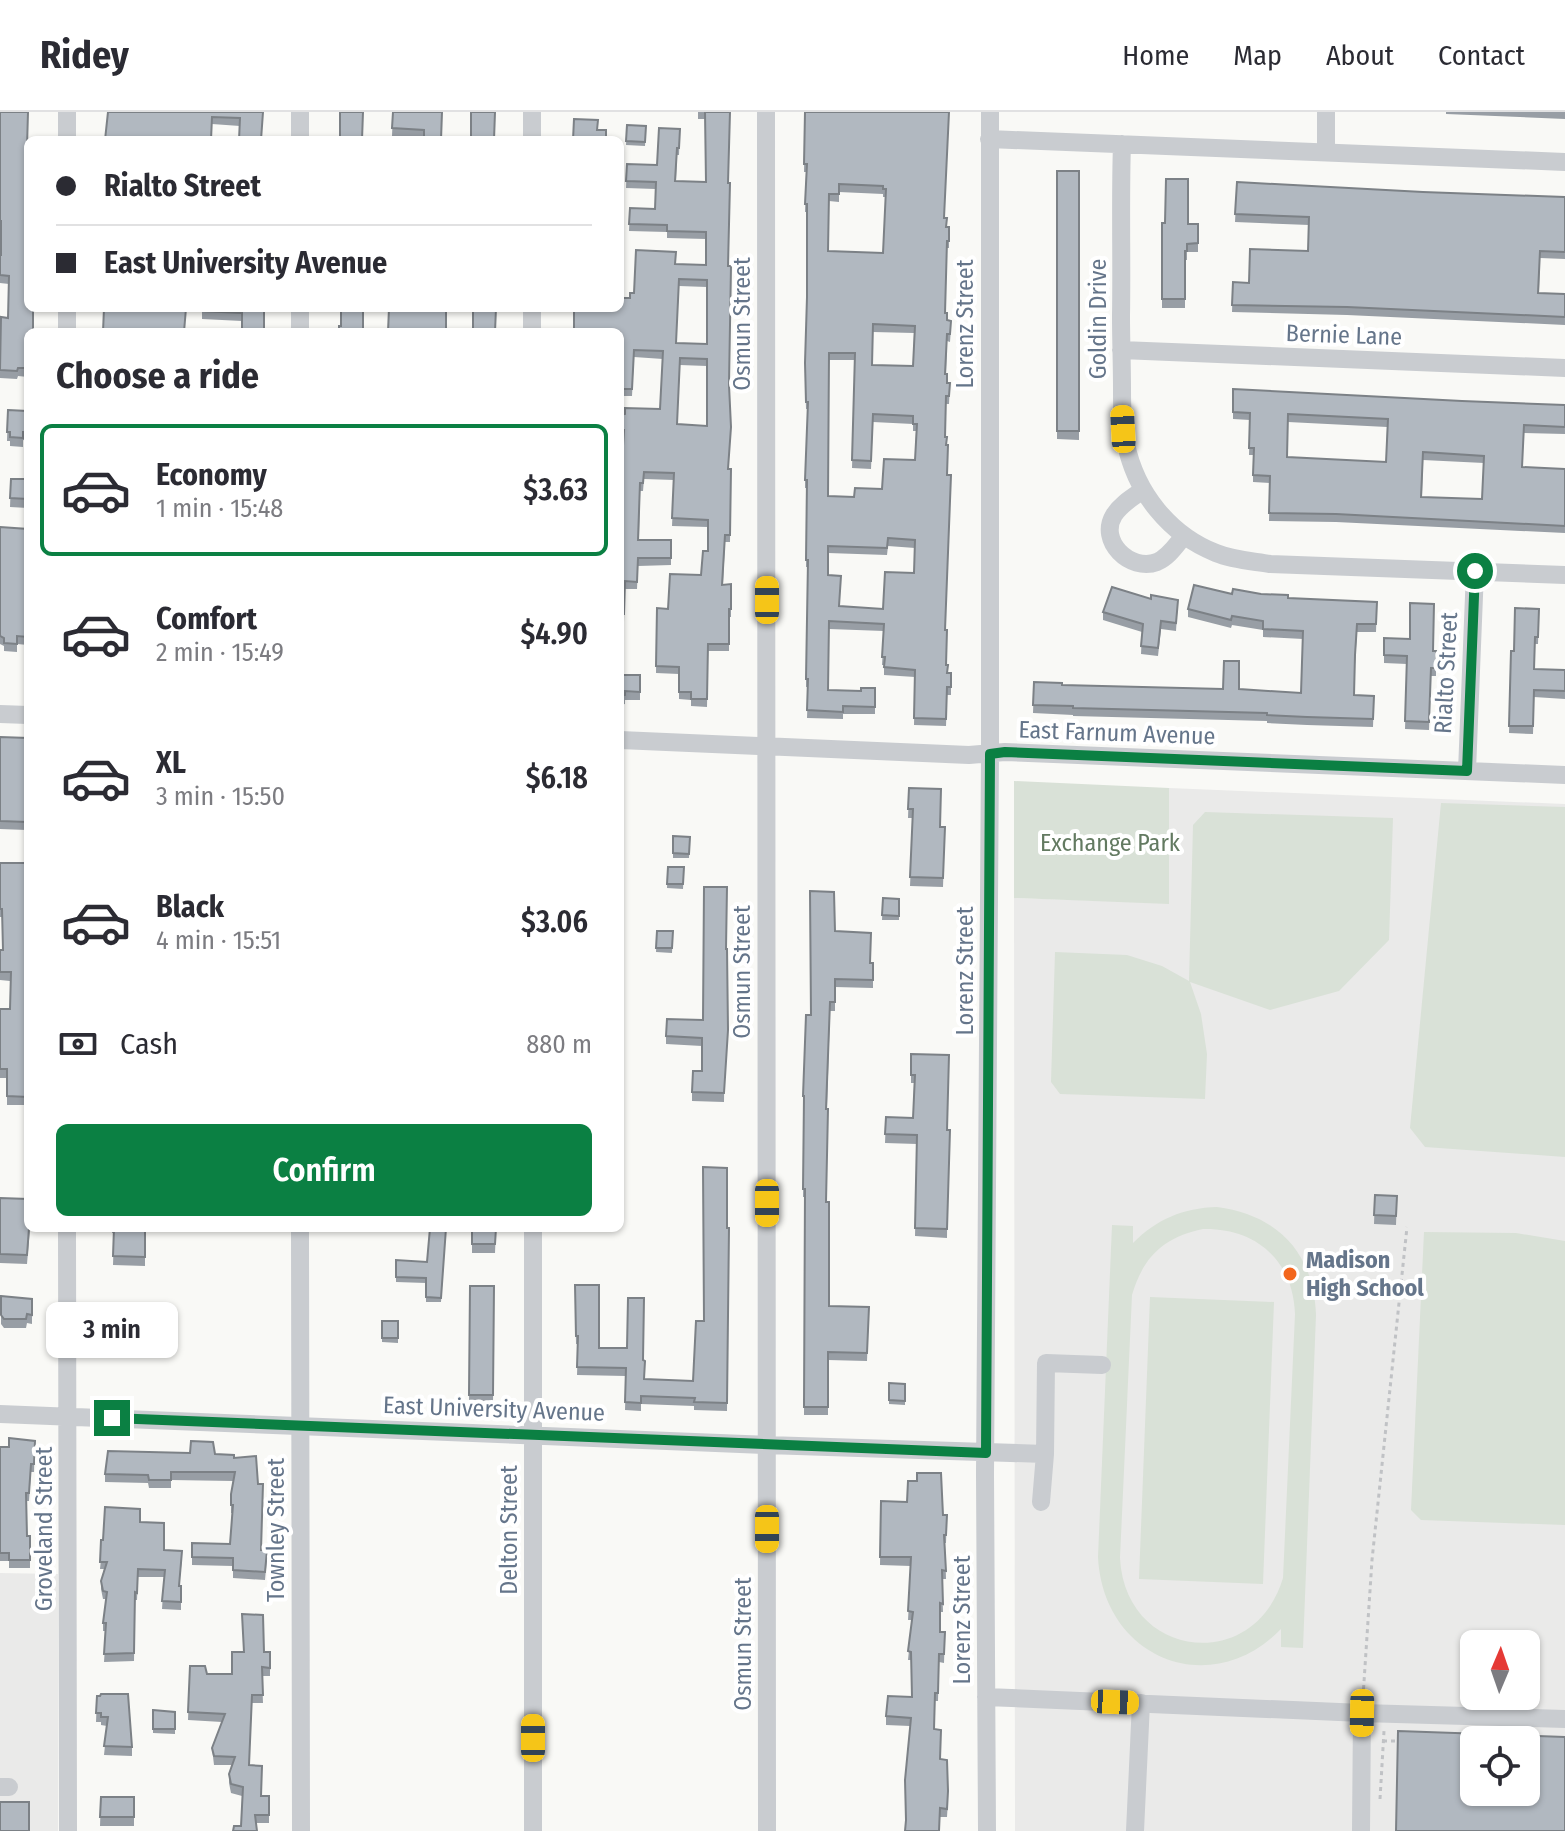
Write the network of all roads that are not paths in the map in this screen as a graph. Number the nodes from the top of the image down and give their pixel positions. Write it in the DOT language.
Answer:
graph roads {
  1 [pos="67,112"];
  2 [pos="300,112"];
  3 [pos="532,112"];
  4 [pos="766,112"];
  5 [pos="990,112"];
  6 [pos="1326,112"];
  7 [pos="67,136"];
  8 [pos="300,136"];
  9 [pos="532,136"];
  10 [pos="989,139"];
  11 [pos="1122,144"];
  12 [pos="1326,152"];
  13 [pos="1565,162"];
  14 [pos="1121,350"];
  15 [pos="1565,368"];
  16 [pos="1143,490"];
  17 [pos="1184,536"];
  18 [pos="1475,571"];
  19 [pos="1565,575"];
  20 [pos="0,714"];
  21 [pos="24,715"];
  22 [pos="624,740"];
  23 [pos="767,747"];
  24 [pos="990,754"];
  25 [pos="1467,771"];
  26 [pos="1565,775"];
  27 [pos="67,1232"];
  28 [pos="300,1232"];
  29 [pos="533,1232"];
  30 [pos="1102,1365"];
  31 [pos="0,1414"];
  32 [pos="68,1417"];
  33 [pos="300,1426"];
  34 [pos="533,1435"];
  35 [pos="767,1445"];
  36 [pos="986,1453"];
  37 [pos="1045,1454"];
  38 [pos="1041,1502"];
  39 [pos="986,1697"];
  40 [pos="1141,1703"];
  41 [pos="1362,1713"];
  42 [pos="1565,1719"];
  43 [pos="68,1831"];
  44 [pos="301,1831"];
  45 [pos="533,1831"];
  46 [pos="767,1831"];
  47 [pos="987,1831"];
  48 [pos="1135,1831"];
  49 [pos="1361,1831"];
  1 -- 7 [label="street"];
  2 -- 8 [label="street"];
  3 -- 9 [label="street"];
  4 -- 23 [label="street, Osmun Street"];
  5 -- 10 [label="street, Lorenz Street"];
  6 -- 12 [label="street"];
  10 -- 11 [label="street"];
  10 -- 24 [label="street, Lorenz Street"];
  11 -- 12 [label="street"];
  11 -- 14 [label="street, Goldin Drive"];
  12 -- 13 [label="street"];
  14 -- 15 [label="street, Bernie Lane"];
  14 -- 16 [label="street, Goldin Drive"];
  16 -- 17 [label="street, Goldin Drive"];
  16 -- 17 [label="street"];
  17 -- 18 [label="street, Goldin Drive"];
  18 -- 19 [label="street"];
  18 -- 25 [label="street, Rialto Street"];
  20 -- 21 [label="street"];
  22 -- 23 [label="street, East Farnum Avenue"];
  23 -- 24 [label="street, East Farnum Avenue"];
  23 -- 35 [label="street, Osmun Street"];
  24 -- 25 [label="street, East Farnum Avenue"];
  24 -- 36 [label="street, Lorenz Street"];
  25 -- 26 [label="street, East Farnum Avenue"];
  27 -- 32 [label="street, Groveland Street"];
  28 -- 33 [label="street, Townley Street"];
  29 -- 34 [label="street, Delton Street"];
  30 -- 37 [label="street"];
  31 -- 32 [label="street, East University Avenue"];
  32 -- 33 [label="street, East University Avenue"];
  32 -- 43 [label="street, Groveland Street"];
  33 -- 34 [label="street, East University Avenue"];
  33 -- 44 [label="street, Townley Street"];
  34 -- 35 [label="street, East University Avenue"];
  34 -- 45 [label="street, Delton Street"];
  35 -- 36 [label="street, East University Avenue"];
  35 -- 46 [label="street, Osmun Street"];
  36 -- 37 [label="street, East University Avenue"];
  36 -- 39 [label="street, Lorenz Street"];
  37 -- 38 [label="street"];
  39 -- 40 [label="street"];
  39 -- 47 [label="street, Lorenz Street"];
  40 -- 41 [label="street"];
  40 -- 48 [label="street"];
  41 -- 42 [label="street"];
  41 -- 49 [label="street"];
}
